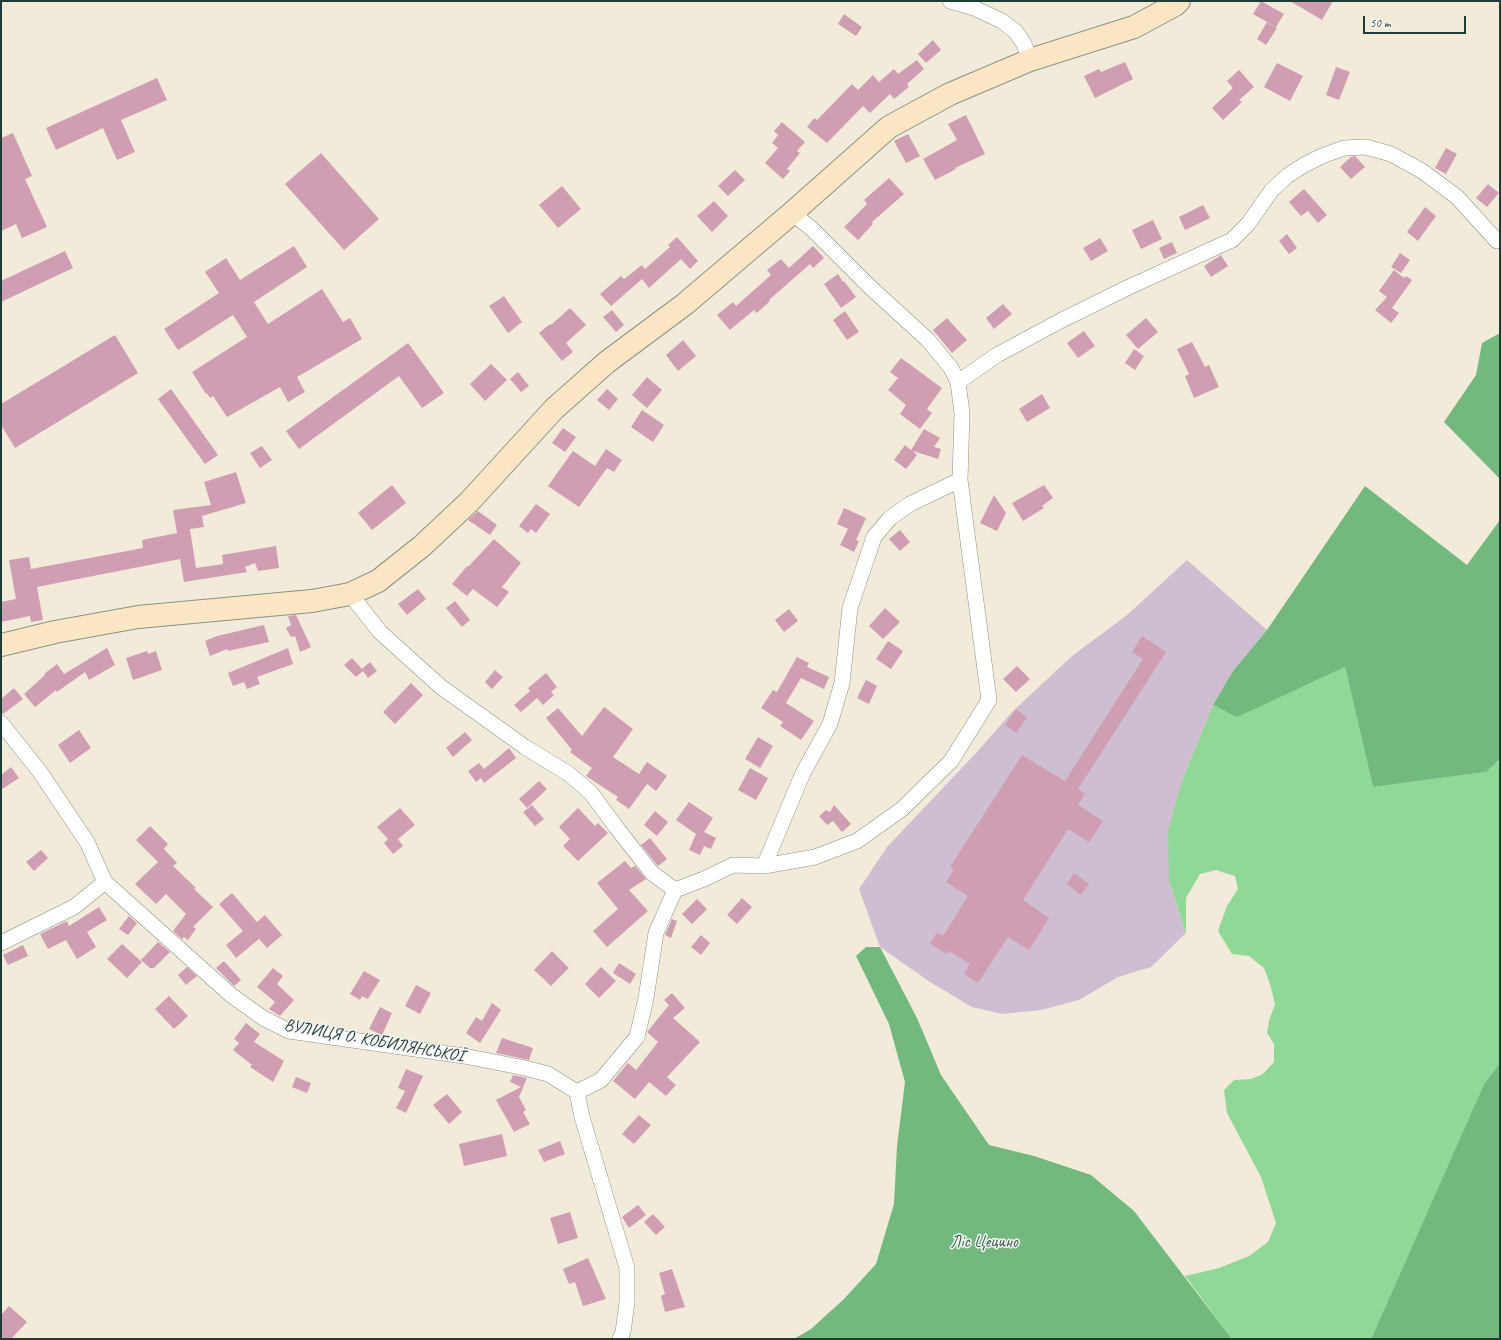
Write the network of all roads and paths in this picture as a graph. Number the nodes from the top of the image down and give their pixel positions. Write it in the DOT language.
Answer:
graph roads {
  1 [pos="950,1"];
  2 [pos="1179,1"];
  3 [pos="1030,60"];
  4 [pos="792,213"];
  5 [pos="1497,241"];
  6 [pos="958,382"];
  7 [pos="960,480"];
  8 [pos="350,594"];
  9 [pos="1,645"];
  10 [pos="1,723"];
  11 [pos="764,866"];
  12 [pos="105,882"];
  13 [pos="675,890"];
  14 [pos="1,942"];
  15 [pos="577,1092"];
  16 [pos="620,1339"];
  1 -- 3 [label="street"];
  2 -- 3 [label="main road"];
  3 -- 4 [label="main road"];
  4 -- 6 [label="street"];
  4 -- 8 [label="main road"];
  5 -- 6 [label="street"];
  6 -- 7 [label="street"];
  7 -- 11 [label="street"];
  7 -- 11 [label="street"];
  8 -- 9 [label="main road"];
  8 -- 13 [label="street"];
  10 -- 12 [label="street, ВУЛИЦЯ О. КОБИЛЯНСЬКОЇ"];
  11 -- 13 [label="street"];
  12 -- 14 [label="street"];
  12 -- 15 [label="street, ВУЛИЦЯ О. КОБИЛЯНСЬКОЇ"];
  13 -- 15 [label="street"];
  15 -- 16 [label="street"];
}
